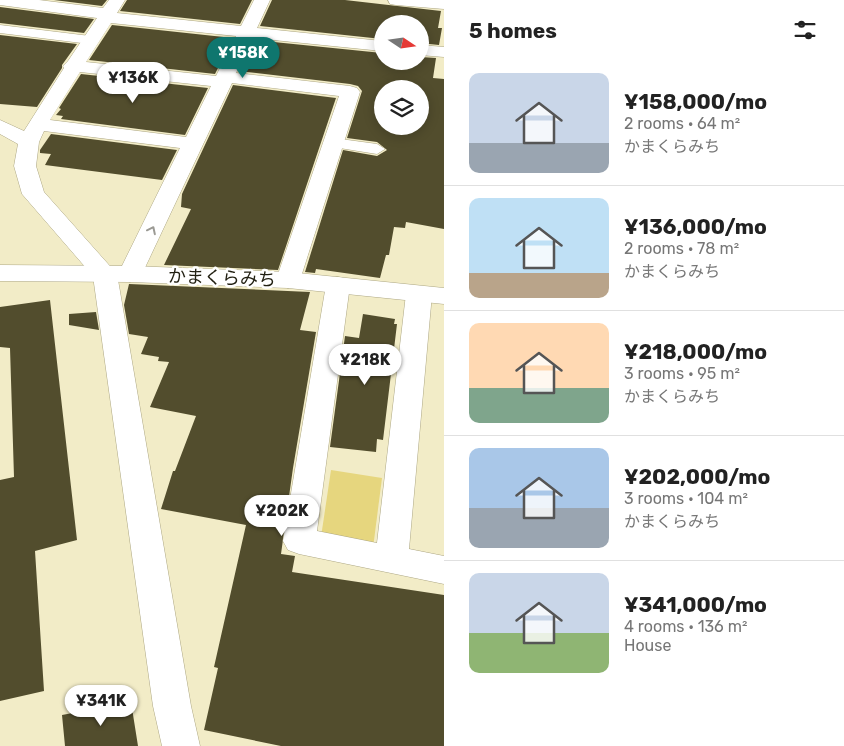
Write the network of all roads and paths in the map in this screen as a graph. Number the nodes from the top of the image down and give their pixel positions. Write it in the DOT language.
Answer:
graph roads {
  1 [pos="0,0"];
  2 [pos="262,0"];
  3 [pos="396,0"];
  4 [pos="444,4"];
  5 [pos="110,10"];
  6 [pos="0,30"];
  7 [pos="248,32"];
  8 [pos="90,40"];
  9 [pos="374,45"];
  10 [pos="429,51"];
  11 [pos="444,52"];
  12 [pos="72,66"];
  13 [pos="224,80"];
  14 [pos="0,126"];
  15 [pos="33,133"];
  16 [pos="333,143"];
  17 [pos="194,144"];
  18 [pos="377,149"];
  19 [pos="0,273"];
  20 [pos="117,274"];
  21 [pos="288,280"];
  22 [pos="338,285"];
  23 [pos="432,295"];
  24 [pos="392,559"];
  25 [pos="444,570"];
  26 [pos="181,746"];
  1 -- 5 [label="street"];
  2 -- 7 [label="street"];
  3 -- 4 [label="street"];
  5 -- 7 [label="street"];
  5 -- 8 [label="street"];
  6 -- 8 [label="lane"];
  7 -- 9 [label="street"];
  7 -- 13 [label="street"];
  8 -- 12 [label="street"];
  10 -- 11 [label="street"];
  12 -- 13 [label="street"];
  12 -- 15 [label="street"];
  13 -- 16 [label="street"];
  13 -- 17 [label="street"];
  14 -- 15 [label="street"];
  15 -- 17 [label="street"];
  15 -- 20 [label="street"];
  16 -- 18 [label="lane"];
  16 -- 21 [label="street"];
  20 -- 17 [label="street, one-way"];
  19 -- 20 [label="street, かまくらみち"];
  20 -- 21 [label="street, かまくらみち"];
  20 -- 26 [label="street"];
  21 -- 22 [label="street, かまくらみち"];
  22 -- 23 [label="street, かまくらみち"];
  22 -- 24 [label="street"];
  23 -- 24 [label="street"];
  24 -- 25 [label="street"];
}
